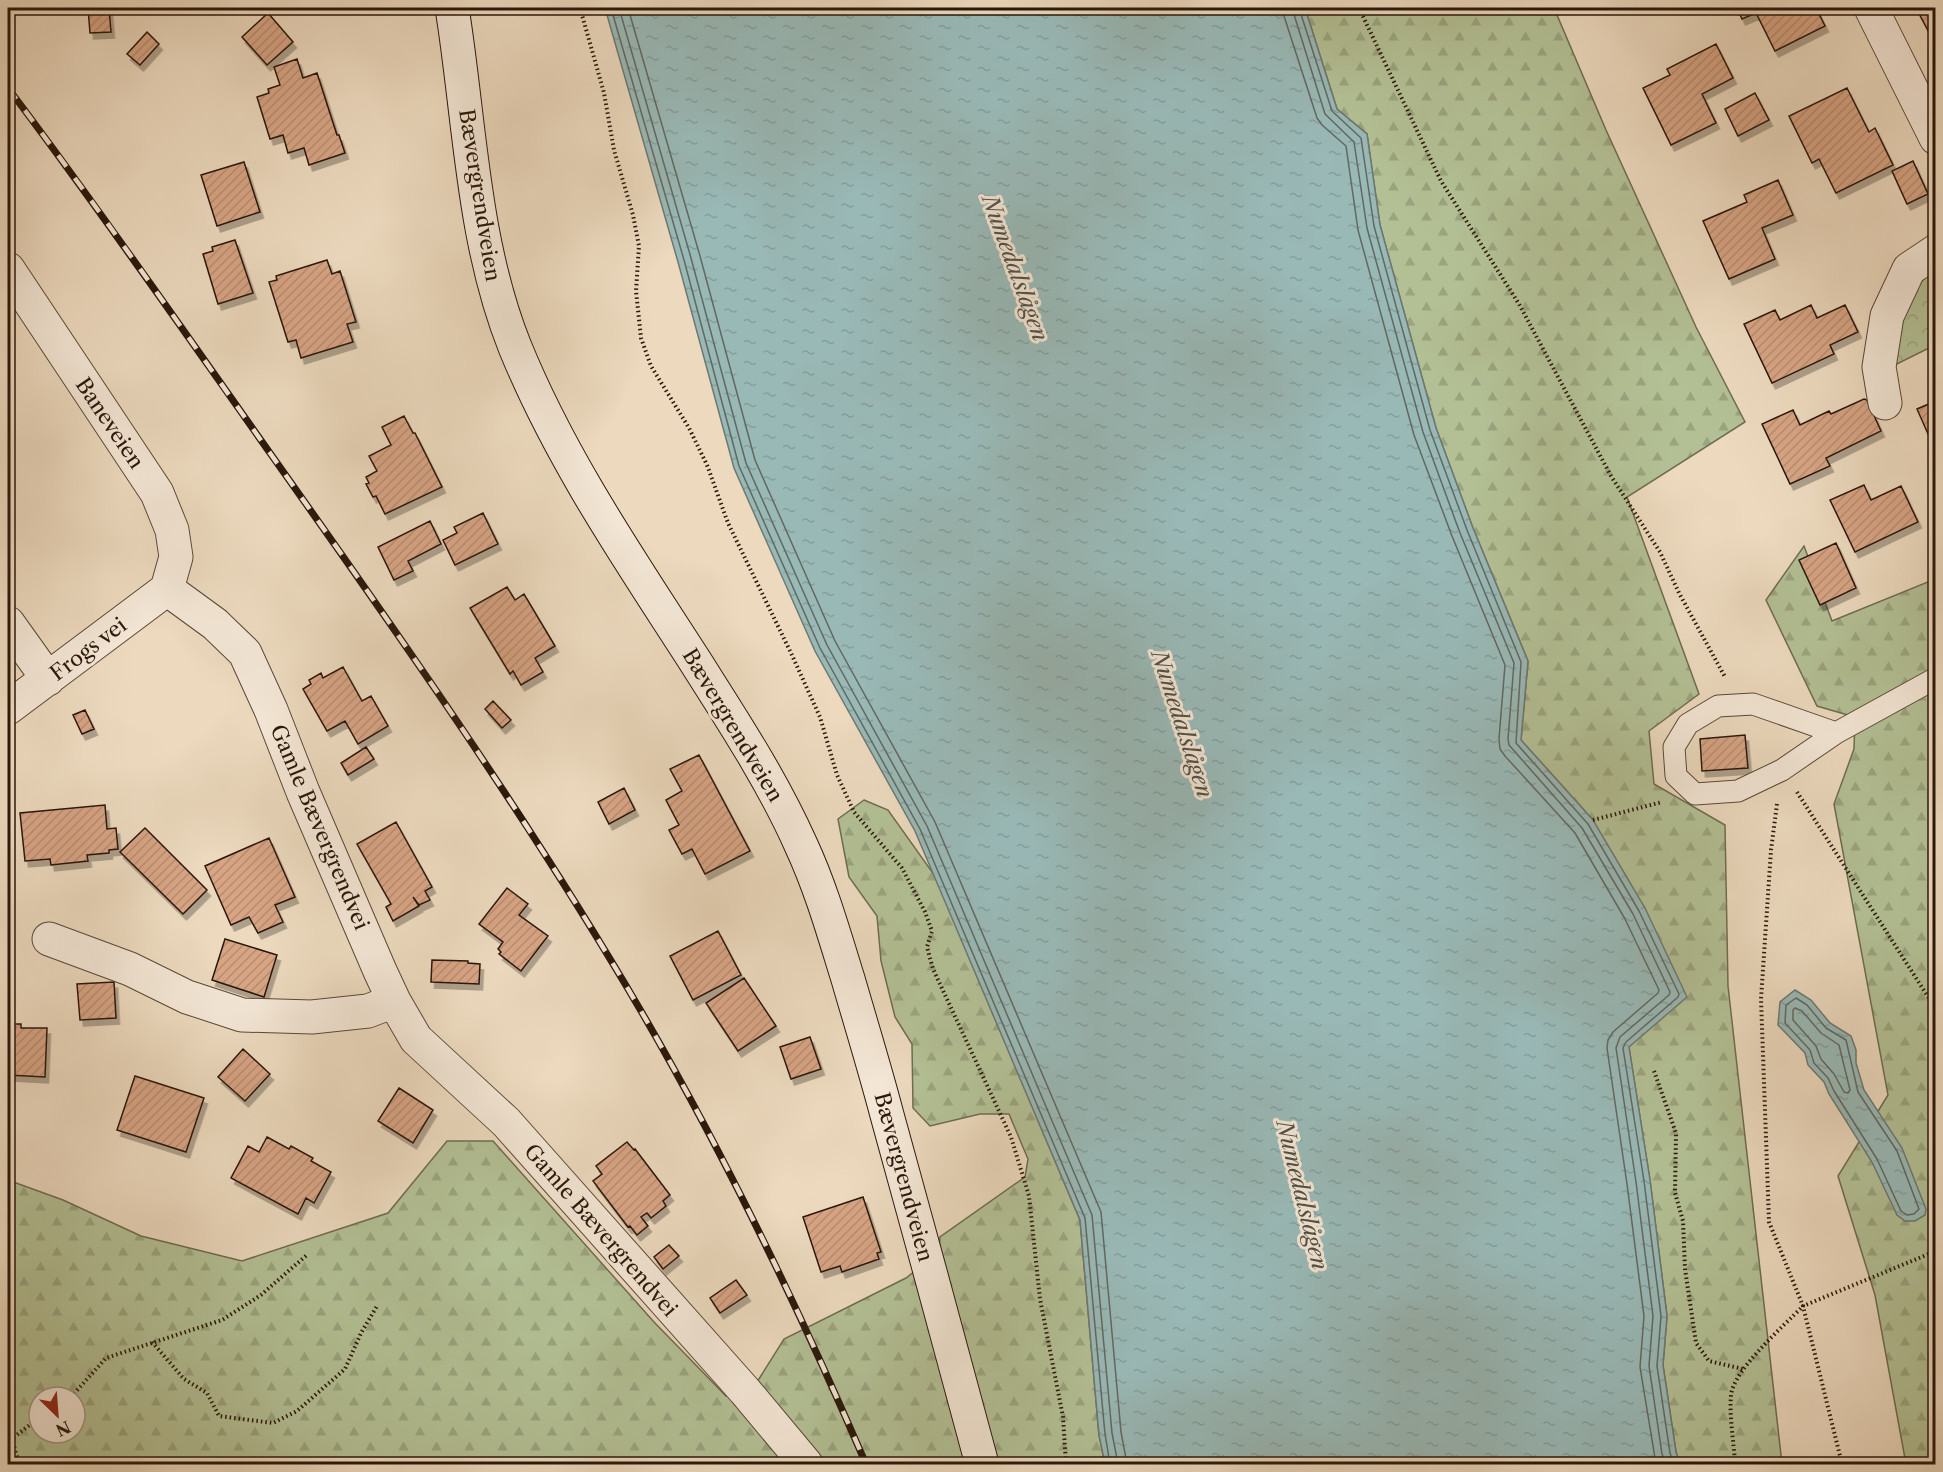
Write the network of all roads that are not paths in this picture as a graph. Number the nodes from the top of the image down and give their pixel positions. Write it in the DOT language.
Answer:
graph roads {
  1 [pos="452,8"];
  2 [pos="1871,8"];
  3 [pos="1934,131"];
  4 [pos="1935,251"];
  5 [pos="8,269"];
  6 [pos="1885,403"];
  7 [pos="167,589"];
  8 [pos="8,623"];
  9 [pos="1935,678"];
  10 [pos="48,680"];
  11 [pos="8,708"];
  12 [pos="1836,733"];
  13 [pos="49,939"];
  14 [pos="394,1001"];
  15 [pos="806,1464"];
  16 [pos="982,1464"];
  1 -- 16 [label="street, Bævergrendveien"];
  2 -- 3 [label="street"];
  4 -- 6 [label="street"];
  5 -- 7 [label="street, Baneveien"];
  7 -- 10 [label="street, Frogs vei"];
  7 -- 14 [label="street, Gamle Bævergrendvei"];
  8 -- 10 [label="street"];
  9 -- 12 [label="lane"];
  10 -- 11 [label="street, Frogs vei"];
  12 -- 12 [label="lane"];
  13 -- 14 [label="street"];
  14 -- 15 [label="street, Gamle Bævergrendvei"];
}
